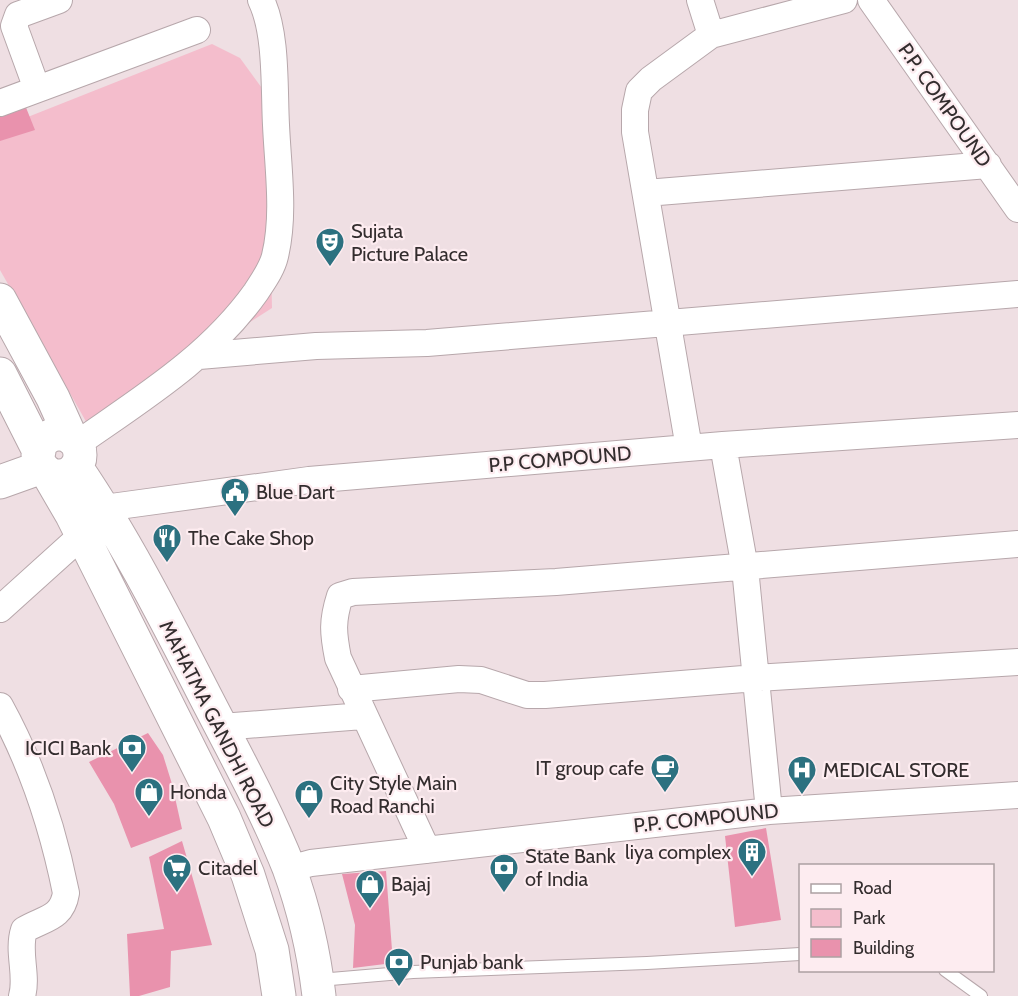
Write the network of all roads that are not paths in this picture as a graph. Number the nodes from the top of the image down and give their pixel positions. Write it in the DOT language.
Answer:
graph roads {
  1 [pos="59,0"];
  2 [pos="261,0"];
  3 [pos="700,0"];
  4 [pos="844,0"];
  5 [pos="871,0"];
  6 [pos="197,30"];
  7 [pos="711,35"];
  8 [pos="37,89"];
  9 [pos="0,103"];
  10 [pos="988,165"];
  11 [pos="646,193"];
  12 [pos="1018,209"];
  13 [pos="1018,294"];
  14 [pos="0,300"];
  15 [pos="668,324"];
  16 [pos="199,356"];
  17 [pos="0,374"];
  18 [pos="1018,425"];
  19 [pos="723,445"];
  20 [pos="689,448"];
  21 [pos="59,456"];
  22 [pos="0,482"];
  23 [pos="104,508"];
  24 [pos="81,536"];
  25 [pos="1018,544"];
  26 [pos="745,568"];
  27 [pos="0,609"];
  28 [pos="1018,662"];
  29 [pos="756,678"];
  30 [pos="351,689"];
  31 [pos="0,706"];
  32 [pos="363,716"];
  33 [pos="221,727"];
  34 [pos="1018,795"];
  35 [pos="769,811"];
  36 [pos="426,850"];
  37 [pos="289,869"];
  38 [pos="799,954"];
  39 [pos="948,972"];
  40 [pos="318,988"];
  41 [pos="22,996"];
  42 [pos="279,996"];
  43 [pos="981,996"];
  1 -- 8 [label="street"];
  2 -- 16 [label="street"];
  3 -- 7 [label="street"];
  4 -- 7 [label="street"];
  5 -- 10 [label="street, P.P. COMPOUND"];
  6 -- 8 [label="street"];
  7 -- 11 [label="street"];
  8 -- 9 [label="street"];
  10 -- 11 [label="street"];
  10 -- 12 [label="street, P.P. COMPOUND"];
  11 -- 15 [label="street"];
  13 -- 15 [label="street"];
  14 -- 21 [label="main road, MAHATMA GANDHI ROAD"];
  15 -- 16 [label="street"];
  15 -- 20 [label="street"];
  16 -- 21 [label="street"];
  17 -- 21 [label="main road, MAHATMA GANDHI ROAD"];
  18 -- 19 [label="street, P.P COMPOUND"];
  19 -- 20 [label="street, P.P COMPOUND"];
  19 -- 26 [label="street"];
  20 -- 23 [label="street, P.P COMPOUND"];
  21 -- 22 [label="main road"];
  21 -- 23 [label="main road, MAHATMA GANDHI ROAD"];
  21 -- 24 [label="main road, MAHATMA GANDHI ROAD"];
  23 -- 33 [label="main road, MAHATMA GANDHI ROAD"];
  24 -- 27 [label="street"];
  24 -- 42 [label="main road, MAHATMA GANDHI ROAD"];
  25 -- 26 [label="street"];
  26 -- 29 [label="street"];
  26 -- 30 [label="street"];
  28 -- 29 [label="street"];
  29 -- 30 [label="street"];
  29 -- 35 [label="street"];
  30 -- 32 [label="street"];
  31 -- 41 [label="street"];
  32 -- 33 [label="street"];
  32 -- 36 [label="street"];
  33 -- 37 [label="main road, MAHATMA GANDHI ROAD"];
  34 -- 35 [label="street, P.P. COMPOUND"];
  35 -- 36 [label="street, P.P. COMPOUND"];
  36 -- 37 [label="street, P.P. COMPOUND"];
  37 -- 40 [label="main road, MAHATMA GANDHI ROAD"];
  38 -- 40 [label="lane"];
  39 -- 43 [label="lane"];
}
